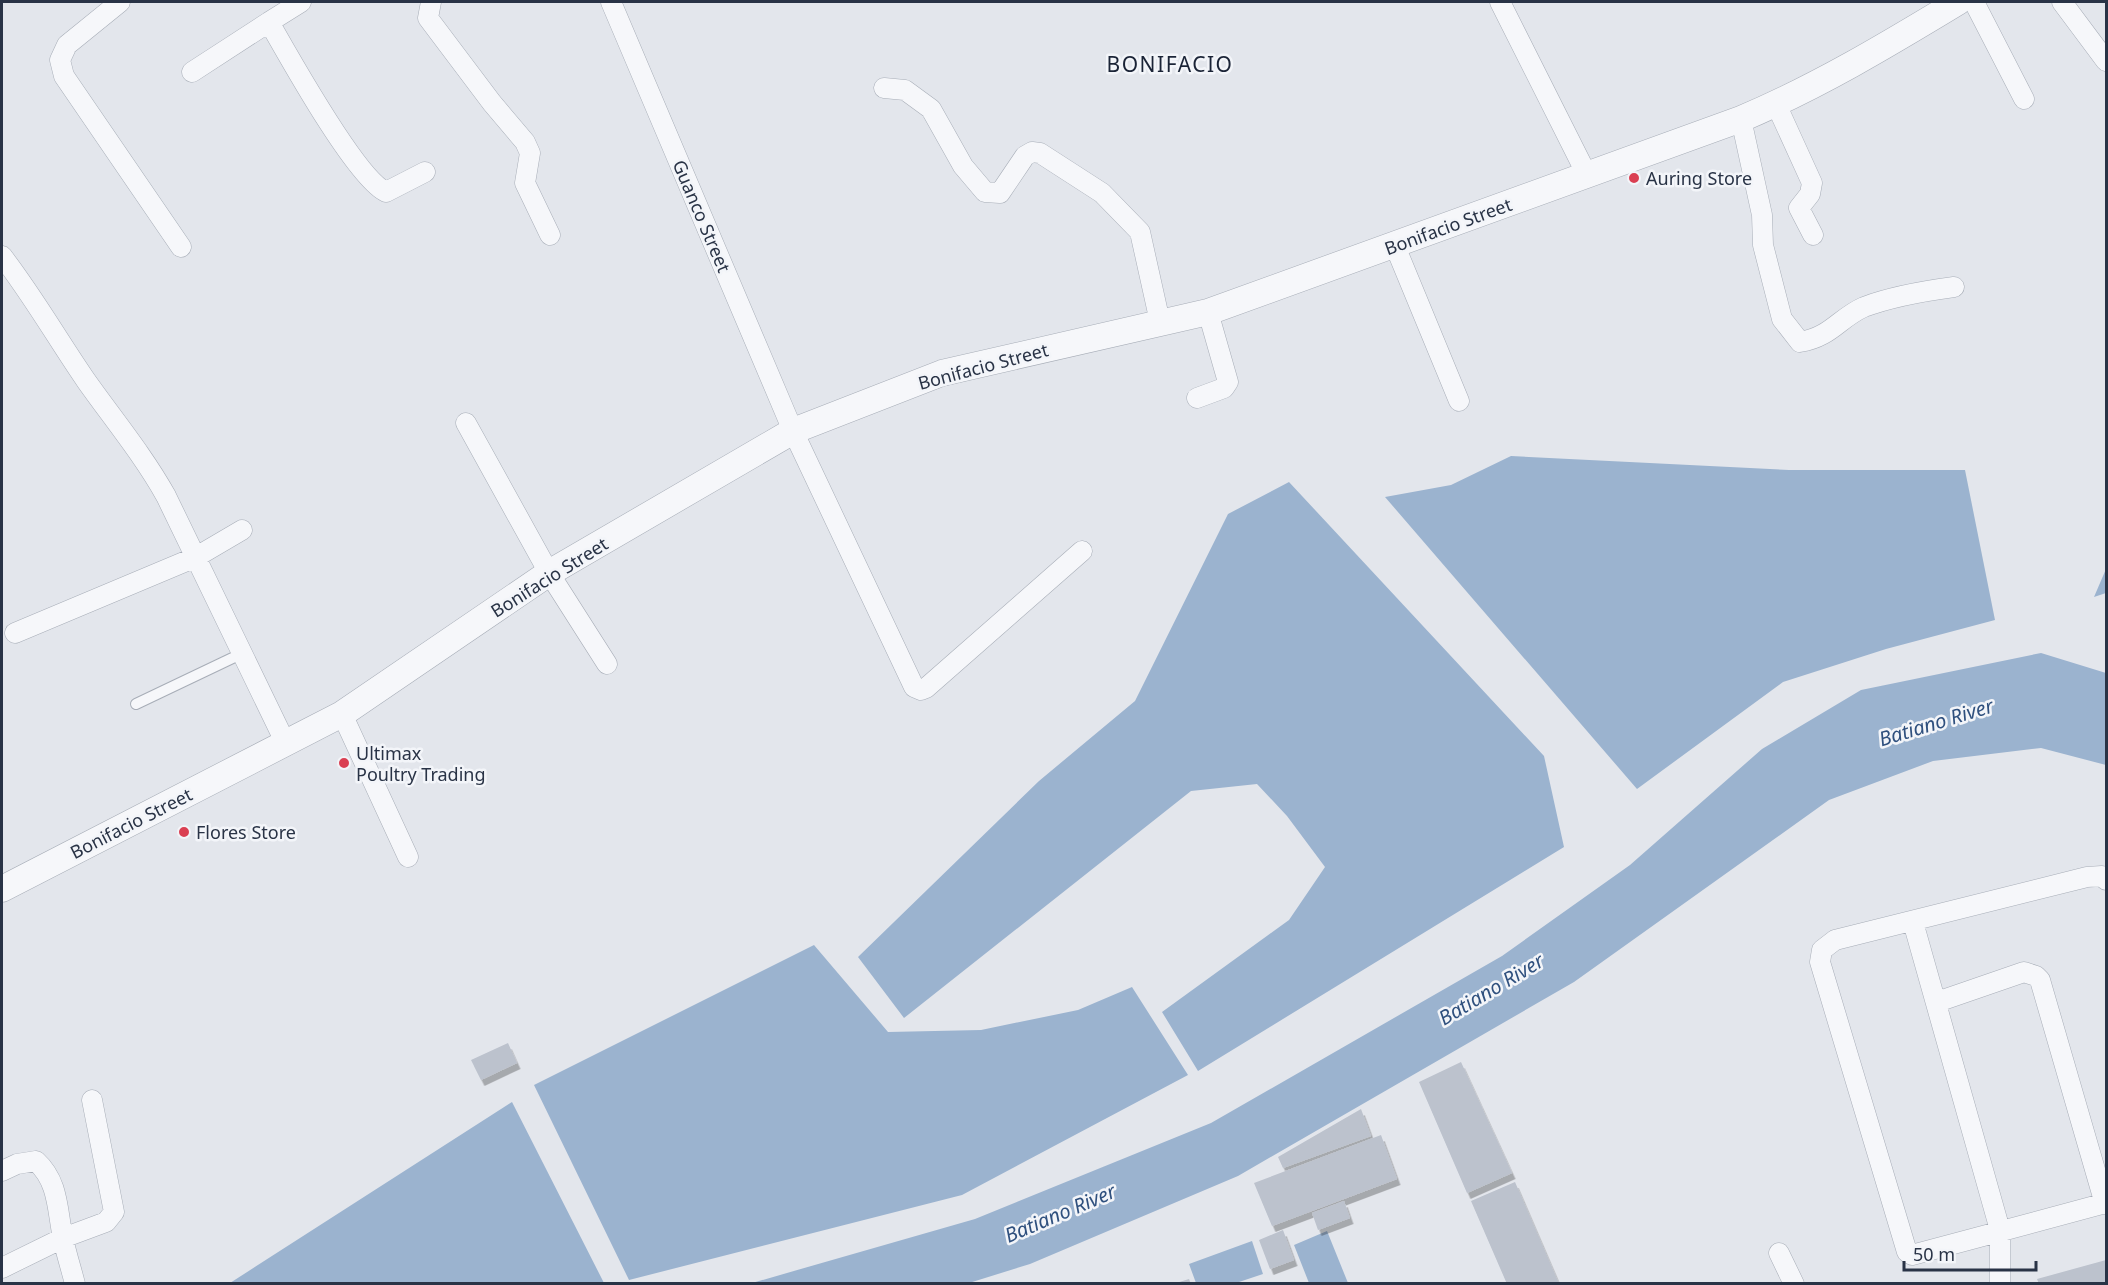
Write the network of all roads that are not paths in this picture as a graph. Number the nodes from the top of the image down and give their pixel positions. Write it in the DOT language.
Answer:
graph roads {
  1 [pos="120,2"];
  2 [pos="301,2"];
  3 [pos="431,2"];
  4 [pos="611,2"];
  5 [pos="1500,2"];
  6 [pos="1958,2"];
  7 [pos="1974,2"];
  8 [pos="2062,2"];
  9 [pos="269,22"];
  10 [pos="2106,61"];
  11 [pos="192,72"];
  12 [pos="884,88"];
  13 [pos="2024,99"];
  14 [pos="1776,104"];
  15 [pos="1741,119"];
  16 [pos="425,172"];
  17 [pos="1587,175"];
  18 [pos="550,235"];
  19 [pos="1813,235"];
  20 [pos="1395,246"];
  21 [pos="181,247"];
  22 [pos="2,256"];
  23 [pos="1954,287"];
  24 [pos="1208,312"];
  25 [pos="1160,322"];
  26 [pos="1197,398"];
  27 [pos="1459,401"];
  28 [pos="466,423"];
  29 [pos="793,432"];
  30 [pos="242,530"];
  31 [pos="1082,551"];
  32 [pos="196,557"];
  33 [pos="549,573"];
  34 [pos="15,633"];
  35 [pos="243,653"];
  36 [pos="607,664"];
  37 [pos="136,704"];
  38 [pos="342,714"];
  39 [pos="286,744"];
  40 [pos="408,857"];
  41 [pos="2106,880"];
  42 [pos="2,889"];
  43 [pos="1913,922"];
  44 [pos="1937,1002"];
  45 [pos="92,1100"];
  46 [pos="2,1172"];
  47 [pos="2106,1203"];
  48 [pos="2000,1230"];
  49 [pos="63,1238"];
  50 [pos="1779,1253"];
  51 [pos="2,1268"];
  52 [pos="75,1284"];
  53 [pos="1794,1284"];
  54 [pos="2000,1284"];
  1 -- 21 [label="street"];
  2 -- 9 [label="street"];
  3 -- 18 [label="street"];
  4 -- 29 [label="street, Guanco Street"];
  5 -- 17 [label="street"];
  6 -- 14 [label="street, Bonifacio Street"];
  7 -- 13 [label="street"];
  8 -- 10 [label="street"];
  9 -- 11 [label="street"];
  9 -- 16 [label="street"];
  12 -- 25 [label="street"];
  14 -- 15 [label="street, Bonifacio Street"];
  14 -- 19 [label="street"];
  15 -- 17 [label="street, Bonifacio Street"];
  15 -- 23 [label="street"];
  17 -- 20 [label="street, Bonifacio Street"];
  20 -- 24 [label="street, Bonifacio Street"];
  20 -- 27 [label="street"];
  22 -- 32 [label="street"];
  24 -- 25 [label="street, Bonifacio Street"];
  24 -- 26 [label="street"];
  25 -- 29 [label="street, Bonifacio Street"];
  28 -- 33 [label="street"];
  29 -- 31 [label="street, Guanco Street"];
  29 -- 33 [label="street, Bonifacio Street"];
  30 -- 32 [label="street"];
  32 -- 34 [label="street"];
  32 -- 35 [label="street"];
  33 -- 36 [label="street"];
  33 -- 38 [label="street, Bonifacio Street"];
  35 -- 37 [label="lane"];
  35 -- 39 [label="street"];
  38 -- 39 [label="street, Bonifacio Street"];
  38 -- 40 [label="street"];
  39 -- 42 [label="street, Bonifacio Street"];
  41 -- 43 [label="street"];
  43 -- 44 [label="street"];
  43 -- 48 [label="street"];
  44 -- 47 [label="street"];
  44 -- 48 [label="street"];
  45 -- 49 [label="street"];
  46 -- 49 [label="street"];
  47 -- 48 [label="street"];
  48 -- 54 [label="street"];
  49 -- 51 [label="street"];
  49 -- 52 [label="street"];
  50 -- 53 [label="street"];
}
